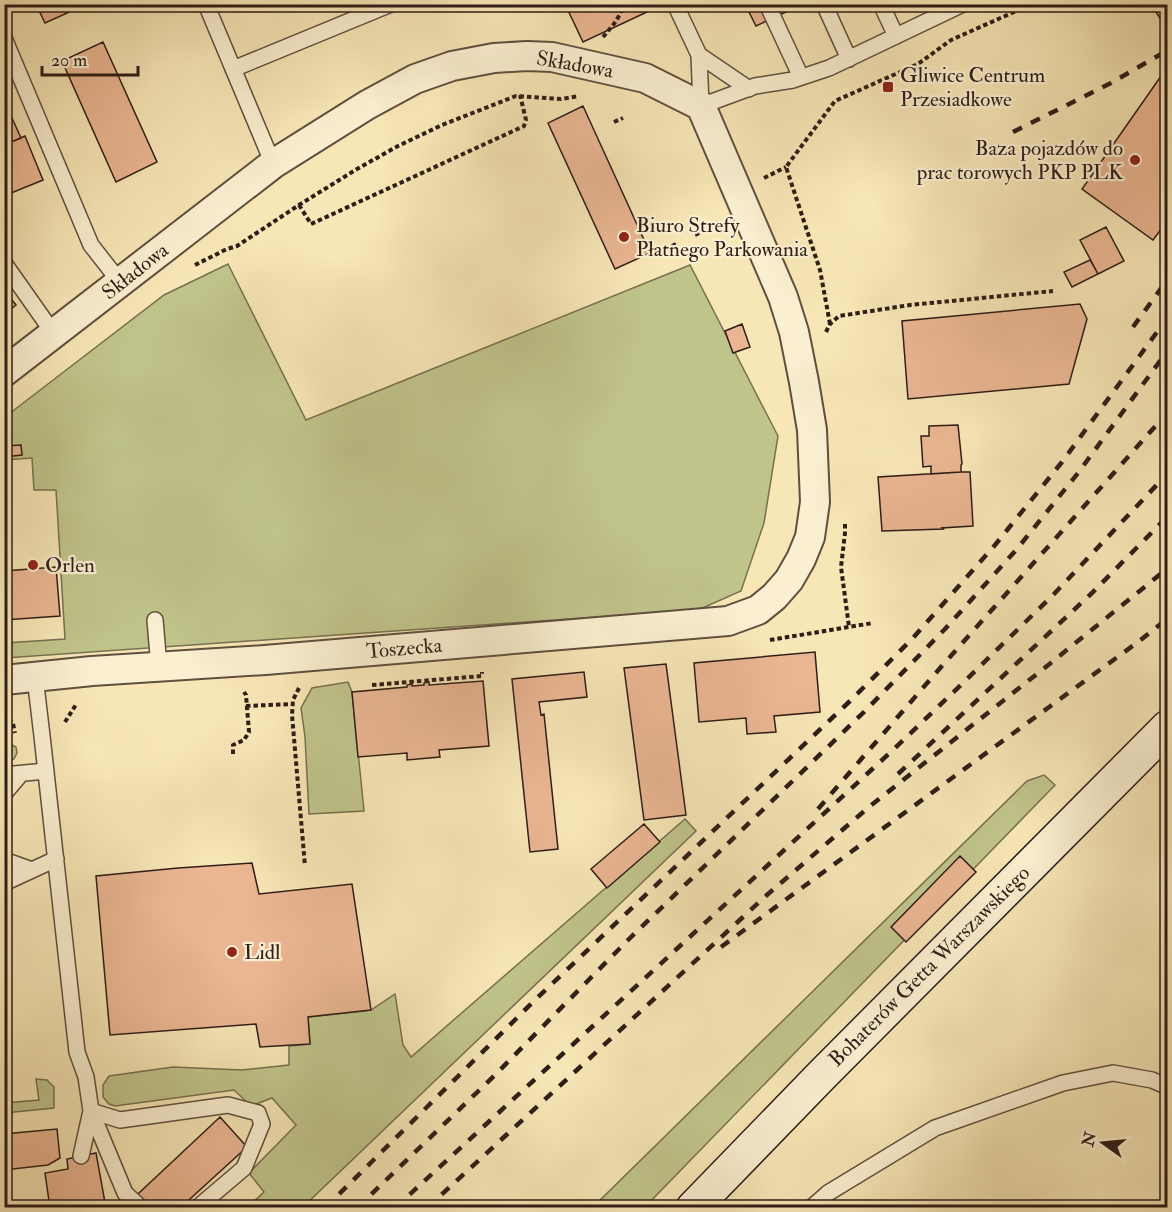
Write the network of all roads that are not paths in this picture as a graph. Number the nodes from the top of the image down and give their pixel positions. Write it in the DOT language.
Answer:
graph roads {
  1 [pos="206,4"];
  2 [pos="391,4"];
  3 [pos="675,4"];
  4 [pos="767,4"];
  5 [pos="824,4"];
  6 [pos="881,4"];
  7 [pos="963,4"];
  8 [pos="941,9"];
  9 [pos="362,10"];
  10 [pos="896,36"];
  11 [pos="4,38"];
  12 [pos="699,55"];
  13 [pos="849,59"];
  14 [pos="233,69"];
  15 [pos="801,77"];
  16 [pos="749,89"];
  17 [pos="701,106"];
  18 [pos="273,164"];
  19 [pos="4,263"];
  20 [pos="120,282"];
  21 [pos="54,334"];
  22 [pos="4,372"];
  23 [pos="155,620"];
  24 [pos="159,667"];
  25 [pos="35,677"];
  26 [pos="4,680"];
  27 [pos="1167,727"];
  28 [pos="46,771"];
  29 [pos="21,774"];
  30 [pos="4,775"];
  31 [pos="4,794"];
  32 [pos="56,859"];
  33 [pos="4,860"];
  34 [pos="32,870"];
  35 [pos="4,883"];
  36 [pos="1167,1087"];
  37 [pos="91,1111"];
  38 [pos="81,1156"];
  39 [pos="141,1208"];
  40 [pos="197,1208"];
  41 [pos="693,1208"];
  42 [pos="811,1208"];
  1 -- 14 [label="lane"];
  2 -- 9 [label="lane"];
  3 -- 12 [label="lane"];
  4 -- 15 [label="lane"];
  5 -- 13 [label="lane"];
  6 -- 10 [label="lane"];
  7 -- 8 [label="lane"];
  8 -- 10 [label="lane"];
  9 -- 14 [label="lane"];
  10 -- 13 [label="lane"];
  11 -- 20 [label="lane"];
  12 -- 16 [label="lane"];
  12 -- 17 [label="lane"];
  13 -- 15 [label="lane"];
  14 -- 18 [label="lane"];
  15 -- 16 [label="lane"];
  16 -- 17 [label="lane"];
  17 -- 18 [label="street, Składowa"];
  17 -- 24 [label="street, Toszecka"];
  18 -- 20 [label="street, Składowa"];
  19 -- 21 [label="lane"];
  20 -- 21 [label="street, Składowa"];
  21 -- 22 [label="street, Składowa"];
  23 -- 24 [label="lane"];
  24 -- 25 [label="street, Toszecka"];
  25 -- 26 [label="street, Toszecka"];
  25 -- 28 [label="lane"];
  27 -- 41 [label="main road, Bohaterów Getta Warszawskiego"];
  28 -- 29 [label="lane"];
  28 -- 32 [label="lane"];
  29 -- 30 [label="lane"];
  29 -- 31 [label="lane"];
  32 -- 34 [label="lane"];
  32 -- 37 [label="lane"];
  33 -- 34 [label="lane"];
  34 -- 35 [label="lane"];
  36 -- 42 [label="lane"];
  37 -- 38 [label="lane"];
  37 -- 39 [label="lane"];
  37 -- 40 [label="lane"];
}
